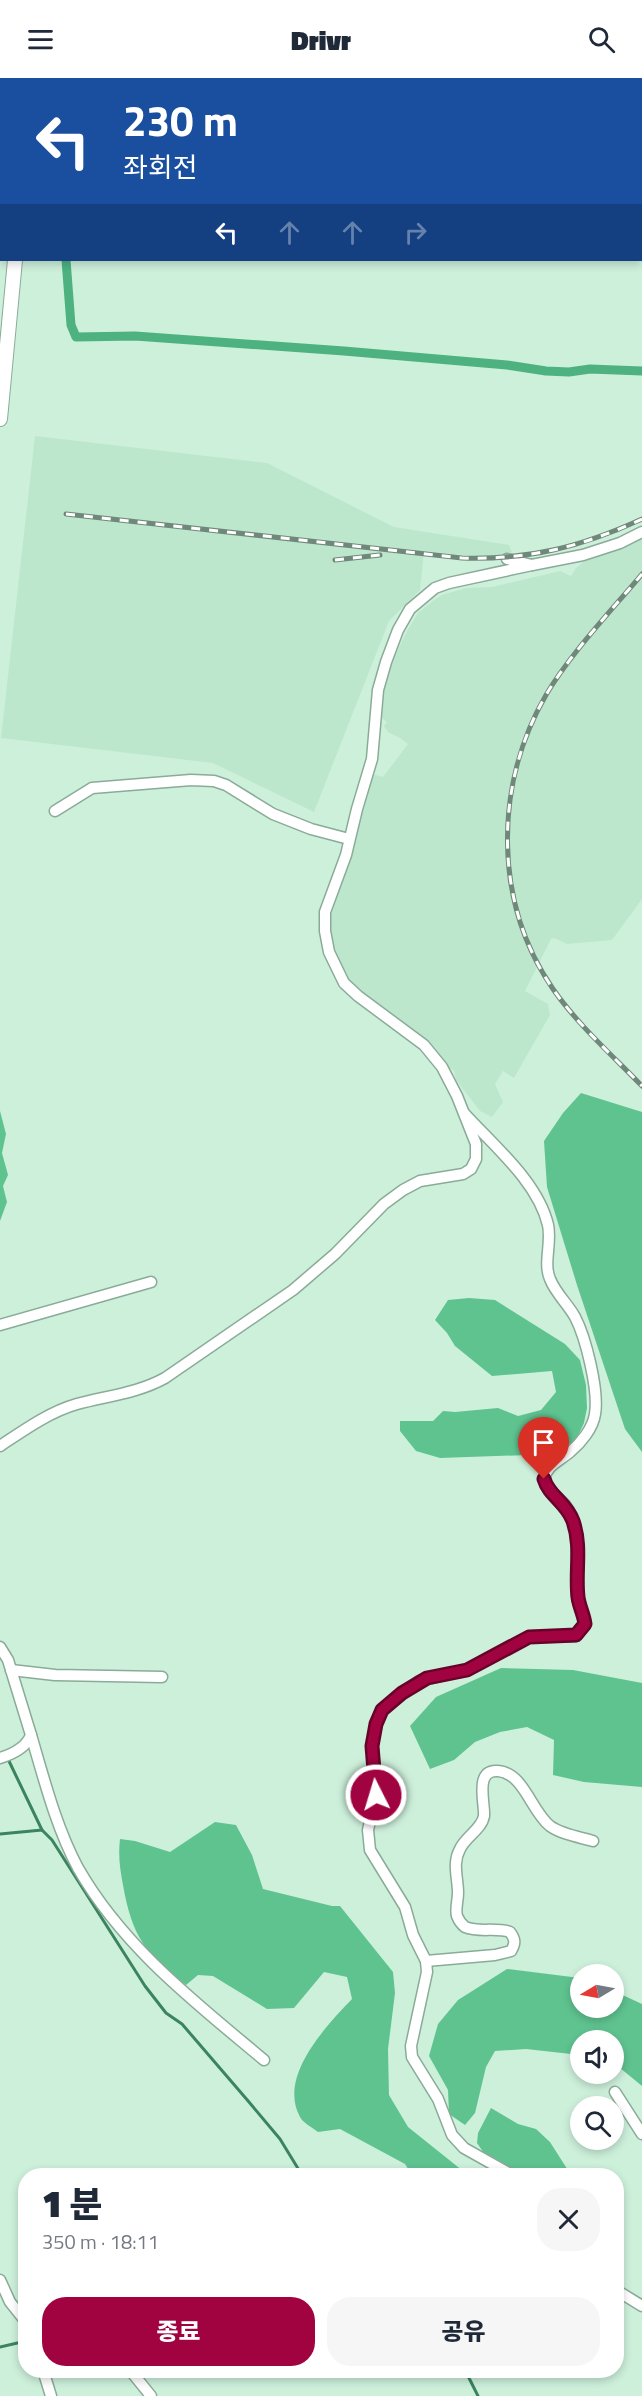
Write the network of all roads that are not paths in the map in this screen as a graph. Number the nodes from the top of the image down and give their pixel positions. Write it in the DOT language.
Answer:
graph roads {
  1 [pos="15,261"];
  2 [pos="3,369"];
  3 [pos="0,419"];
  4 [pos="642,532"];
  5 [pos="507,559"];
  6 [pos="532,565"];
  7 [pos="55,811"];
  8 [pos="349,839"];
  9 [pos="464,1113"];
  10 [pos="152,1282"];
  11 [pos="0,1325"];
  12 [pos="0,1446"];
  13 [pos="0,1647"];
  14 [pos="11,1670"];
  15 [pos="162,1677"];
  16 [pos="31,1735"];
  17 [pos="3,1757"];
  18 [pos="593,1841"];
  19 [pos="426,1961"];
  20 [pos="264,2060"];
  21 [pos="615,2092"];
  22 [pos="642,2134"];
  23 [pos="500,2168"];
  24 [pos="0,2280"];
  25 [pos="624,2295"];
  26 [pos="642,2306"];
  27 [pos="18,2312"];
  28 [pos="45,2378"];
  29 [pos="137,2378"];
  30 [pos="51,2396"];
  31 [pos="152,2396"];
  1 -- 2 [label="street"];
  2 -- 3 [label="street"];
  4 -- 6 [label="street"];
  5 -- 6 [label="street"];
  6 -- 8 [label="street"];
  7 -- 8 [label="street"];
  8 -- 9 [label="street"];
  9 -- 12 [label="street"];
  9 -- 19 [label="street"];
  10 -- 11 [label="street"];
  13 -- 14 [label="street"];
  14 -- 15 [label="street"];
  14 -- 16 [label="street"];
  16 -- 17 [label="street"];
  16 -- 20 [label="street"];
  18 -- 19 [label="street"];
  19 -- 23 [label="street"];
  21 -- 22 [label="street"];
  24 -- 27 [label="street"];
  25 -- 26 [label="street"];
  28 -- 30 [label="street"];
  29 -- 31 [label="street"];
}
